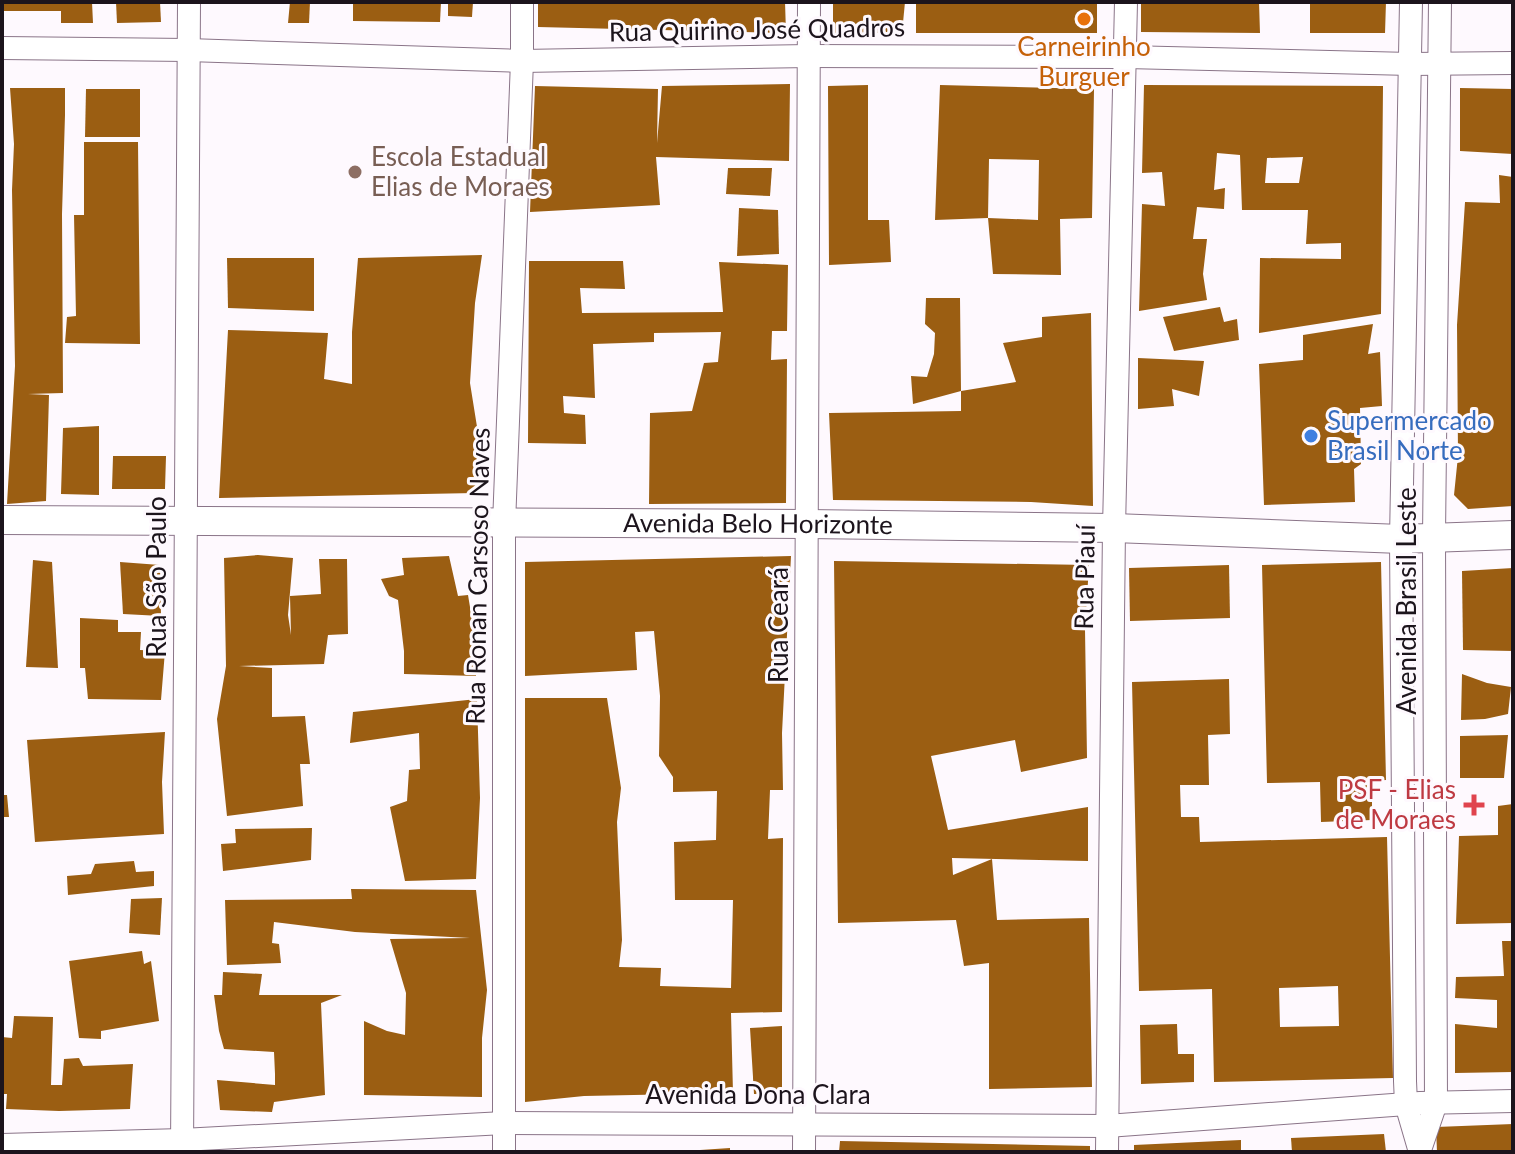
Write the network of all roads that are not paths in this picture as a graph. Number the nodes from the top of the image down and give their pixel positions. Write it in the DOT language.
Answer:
graph roads {
  1 [pos="189,2"];
  2 [pos="522,2"];
  3 [pos="809,2"];
  4 [pos="1126,2"];
  5 [pos="1411,2"];
  6 [pos="1440,2"];
  7 [pos="2,48"];
  8 [pos="188,50"];
  9 [pos="809,56"];
  10 [pos="1126,57"];
  11 [pos="522,61"];
  12 [pos="1440,63"];
  13 [pos="1513,63"];
  14 [pos="1410,64"];
  15 [pos="1404,404"];
  16 [pos="1436,406"];
  17 [pos="2,520"];
  18 [pos="186,521"];
  19 [pos="504,524"];
  20 [pos="807,524"];
  21 [pos="1114,528"];
  22 [pos="1513,535"];
  23 [pos="1434,536"];
  24 [pos="1401,539"];
  25 [pos="1513,1101"];
  26 [pos="1436,1103"];
  27 [pos="1406,1104"];
  28 [pos="504,1123"];
  29 [pos="804,1123"];
  30 [pos="1107,1126"];
  31 [pos="2,1145"];
  32 [pos="182,1146"];
  33 [pos="1420,1151"];
  34 [pos="504,1152"];
  35 [pos="804,1152"];
  36 [pos="1107,1152"];
  1 -- 8 [label="street, Rua São Paulo"];
  2 -- 11 [label="street, Rua Ronan Carsoso Naves"];
  3 -- 9 [label="street, Rua Ceará"];
  4 -- 10 [label="street, Rua Piauí"];
  5 -- 14 [label="street, Avenida Brasil Leste"];
  6 -- 12 [label="street, Avenida Brasil Leste"];
  7 -- 8 [label="street, Rua Quirino José Quadros"];
  8 -- 11 [label="street, Rua Quirino José Quadros"];
  8 -- 18 [label="street, Rua São Paulo"];
  9 -- 10 [label="street, Rua Quirino José Quadros"];
  9 -- 11 [label="street, Rua Quirino José Quadros"];
  9 -- 20 [label="street, Rua Ceará"];
  10 -- 14 [label="street, Rua Quirino José Quadros"];
  10 -- 21 [label="street, Rua Piauí"];
  11 -- 19 [label="street, Rua Ronan Carsoso Naves"];
  12 -- 13 [label="street, Rua Quirino José Quadros"];
  12 -- 14 [label="street, Rua Quirino José Quadros"];
  12 -- 16 [label="street, Avenida Brasil Leste"];
  14 -- 15 [label="street, Avenida Brasil Leste"];
  15 -- 16 [label="street"];
  15 -- 24 [label="street, Avenida Brasil Leste"];
  16 -- 23 [label="street, Avenida Brasil Leste"];
  17 -- 18 [label="street, Avenida Belo Horizonte"];
  18 -- 19 [label="street, Avenida Belo Horizonte"];
  18 -- 32 [label="street, Rua São Paulo"];
  19 -- 20 [label="street, Avenida Belo Horizonte"];
  19 -- 28 [label="street, Rua Ronan Carsoso Naves"];
  20 -- 21 [label="street, Avenida Belo Horizonte"];
  20 -- 29 [label="street, Rua Ceará"];
  21 -- 24 [label="street, Avenida Belo Horizonte"];
  21 -- 30 [label="street, Rua Piauí"];
  22 -- 23 [label="street, Avenida Belo Horizonte"];
  23 -- 24 [label="street, Avenida Belo Horizonte"];
  23 -- 26 [label="street, Avenida Brasil Leste"];
  24 -- 27 [label="street, Avenida Brasil Leste"];
  25 -- 26 [label="street, Avenida Dona Clara"];
  26 -- 27 [label="street, Avenida Dona Clara"];
  26 -- 33 [label="street, Avenida Brasil Leste"];
  27 -- 30 [label="street, Avenida Dona Clara"];
  27 -- 33 [label="street, Avenida Brasil Leste"];
  28 -- 29 [label="street, Avenida Dona Clara"];
  28 -- 32 [label="street, Avenida Dona Clara"];
  28 -- 34 [label="street, Rua Ronan Carsoso Naves"];
  29 -- 30 [label="street, Avenida Dona Clara"];
  29 -- 35 [label="street, Rua Ceará"];
  30 -- 36 [label="street, Rua Piauí"];
  31 -- 32 [label="street, Avenida Dona Clara"];
}
